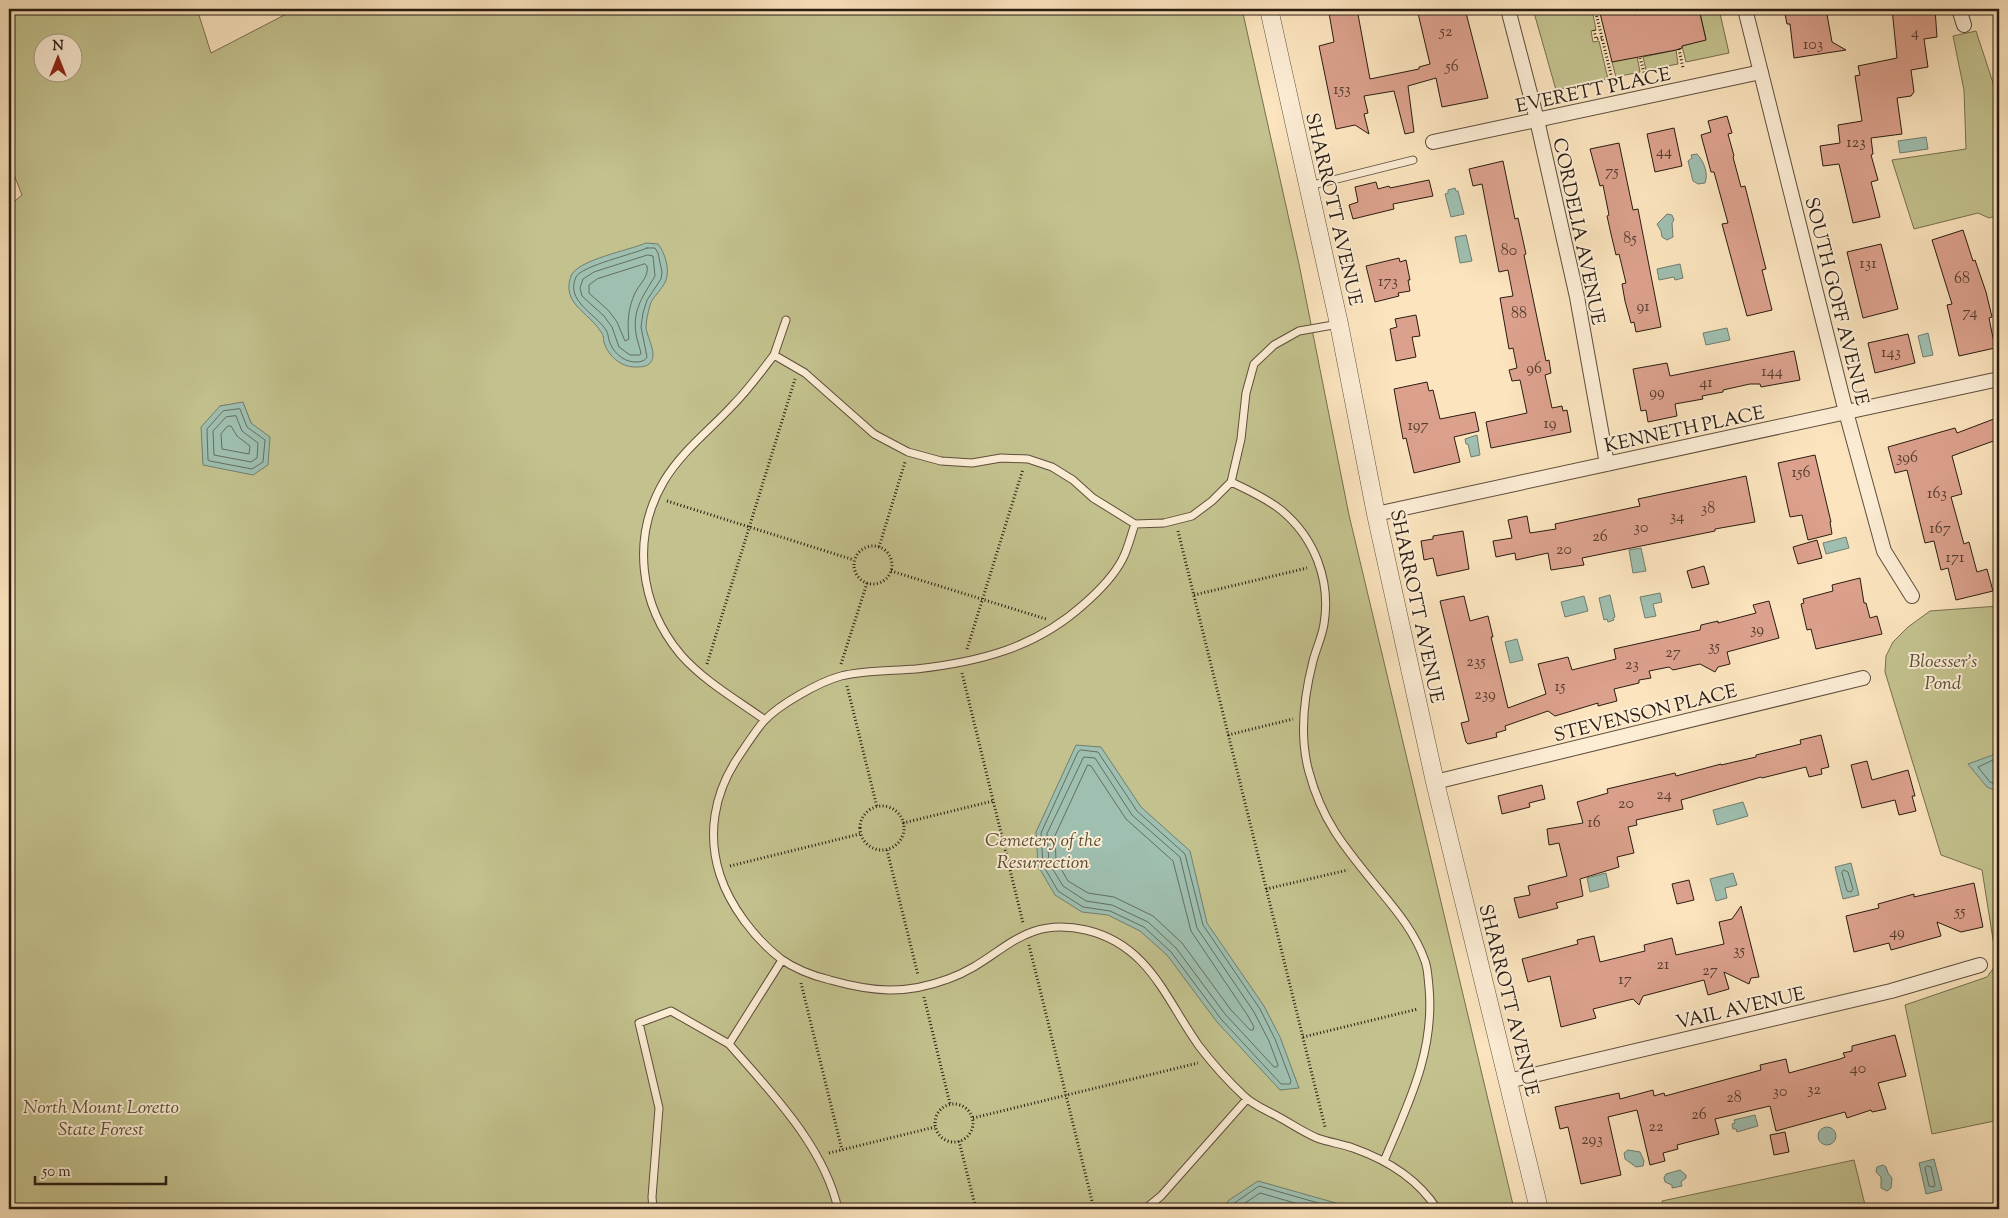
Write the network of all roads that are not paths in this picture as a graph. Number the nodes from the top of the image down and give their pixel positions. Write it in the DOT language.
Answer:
graph roads {
  1 [pos="1268,9"];
  2 [pos="1508,9"];
  3 [pos="1745,9"];
  4 [pos="1959,9"];
  5 [pos="1964,25"];
  6 [pos="1760,72"];
  7 [pos="1537,120"];
  8 [pos="1434,142"];
  9 [pos="1413,160"];
  10 [pos="1309,186"];
  11 [pos="786,320"];
  12 [pos="1339,324"];
  13 [pos="774,355"];
  14 [pos="1999,378"];
  15 [pos="1846,412"];
  16 [pos="1607,464"];
  17 [pos="1231,482"];
  18 [pos="1376,514"];
  19 [pos="1135,524"];
  20 [pos="1912,596"];
  21 [pos="1863,678"];
  22 [pos="765,720"];
  23 [pos="1435,782"];
  24 [pos="782,960"];
  25 [pos="1980,965"];
  26 [pos="729,1044"];
  27 [pos="1508,1081"];
  28 [pos="1247,1099"];
  29 [pos="1384,1161"];
  30 [pos="653,1209"];
  31 [pos="838,1209"];
  32 [pos="1145,1209"];
  33 [pos="1437,1209"];
  34 [pos="1539,1209"];
  1 -- 10 [label="street, SHARROTT AVENUE"];
  2 -- 7 [label="street, CORDELIA AVENUE"];
  3 -- 6 [label="street, SOUTH GOFF AVENUE"];
  4 -- 5 [label="street"];
  6 -- 7 [label="street, EVERETT PLACE"];
  6 -- 15 [label="street, SOUTH GOFF AVENUE"];
  7 -- 8 [label="street, EVERETT PLACE"];
  7 -- 16 [label="street, CORDELIA AVENUE"];
  9 -- 10 [label="lane"];
  10 -- 12 [label="street, SHARROTT AVENUE"];
  11 -- 13 [label="lane"];
  12 -- 17 [label="lane"];
  12 -- 18 [label="street, SHARROTT AVENUE"];
  13 -- 19 [label="lane"];
  13 -- 22 [label="lane"];
  14 -- 15 [label="street, KENNETH PLACE"];
  15 -- 16 [label="street, KENNETH PLACE"];
  15 -- 20 [label="street, SOUTH GOFF AVENUE"];
  16 -- 18 [label="street, KENNETH PLACE"];
  17 -- 19 [label="lane"];
  17 -- 29 [label="lane"];
  18 -- 23 [label="street, SHARROTT AVENUE"];
  19 -- 22 [label="lane"];
  21 -- 23 [label="street, STEVENSON PLACE"];
  22 -- 24 [label="lane"];
  23 -- 27 [label="street, SHARROTT AVENUE"];
  24 -- 26 [label="lane"];
  24 -- 28 [label="lane"];
  25 -- 27 [label="street, VAIL AVENUE"];
  26 -- 30 [label="lane"];
  26 -- 31 [label="lane"];
  27 -- 34 [label="street, SHARROTT AVENUE"];
  28 -- 29 [label="lane"];
  28 -- 32 [label="lane"];
  29 -- 33 [label="lane"];
}
